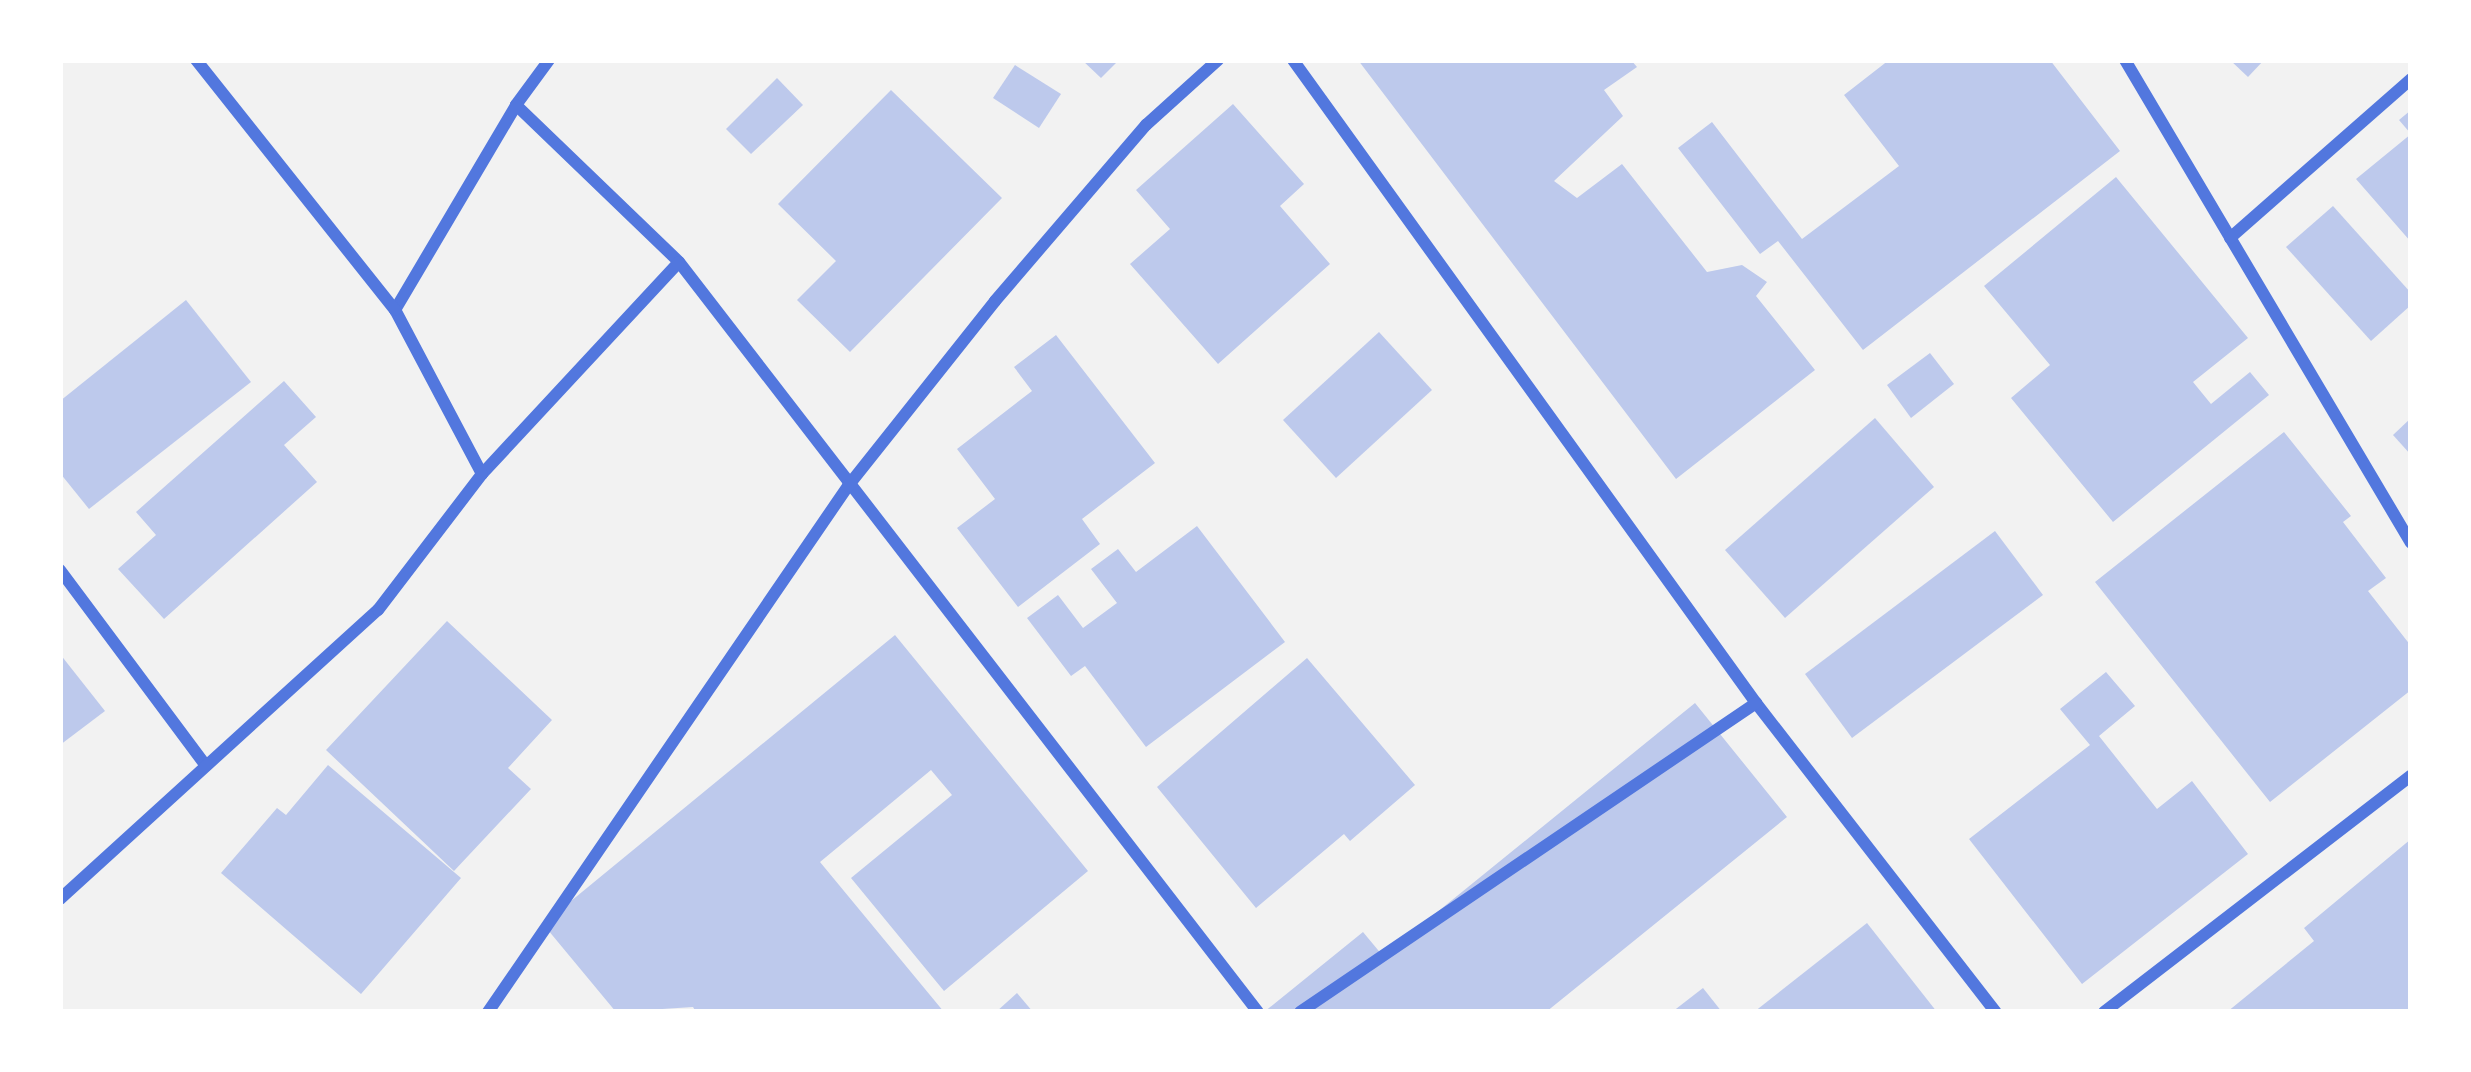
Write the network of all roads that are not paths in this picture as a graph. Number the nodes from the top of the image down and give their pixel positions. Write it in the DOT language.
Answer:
graph roads {
  1 [pos="196,60"];
  2 [pos="549,60"];
  3 [pos="1218,60"];
  4 [pos="1293,60"];
  5 [pos="2125,60"];
  6 [pos="2411,79"];
  7 [pos="517,105"];
  8 [pos="2230,238"];
  9 [pos="680,262"];
  10 [pos="395,310"];
  11 [pos="482,474"];
  12 [pos="848,486"];
  13 [pos="2411,543"];
  14 [pos="60,570"];
  15 [pos="1756,703"];
  16 [pos="206,766"];
  17 [pos="2411,776"];
  18 [pos="60,899"];
  19 [pos="488,1012"];
  20 [pos="1258,1012"];
  21 [pos="1300,1012"];
  22 [pos="1996,1012"];
  23 [pos="2104,1012"];
  1 -- 10 [label="street"];
  2 -- 7 [label="street"];
  3 -- 12 [label="street"];
  4 -- 15 [label="street"];
  5 -- 8 [label="street"];
  6 -- 8 [label="street"];
  7 -- 9 [label="street"];
  7 -- 10 [label="street"];
  8 -- 13 [label="street"];
  9 -- 11 [label="street"];
  9 -- 12 [label="street"];
  10 -- 11 [label="street"];
  11 -- 16 [label="street"];
  12 -- 19 [label="street"];
  12 -- 20 [label="street"];
  14 -- 16 [label="street"];
  15 -- 21 [label="street"];
  15 -- 22 [label="street"];
  16 -- 18 [label="street"];
  17 -- 23 [label="street"];
}
